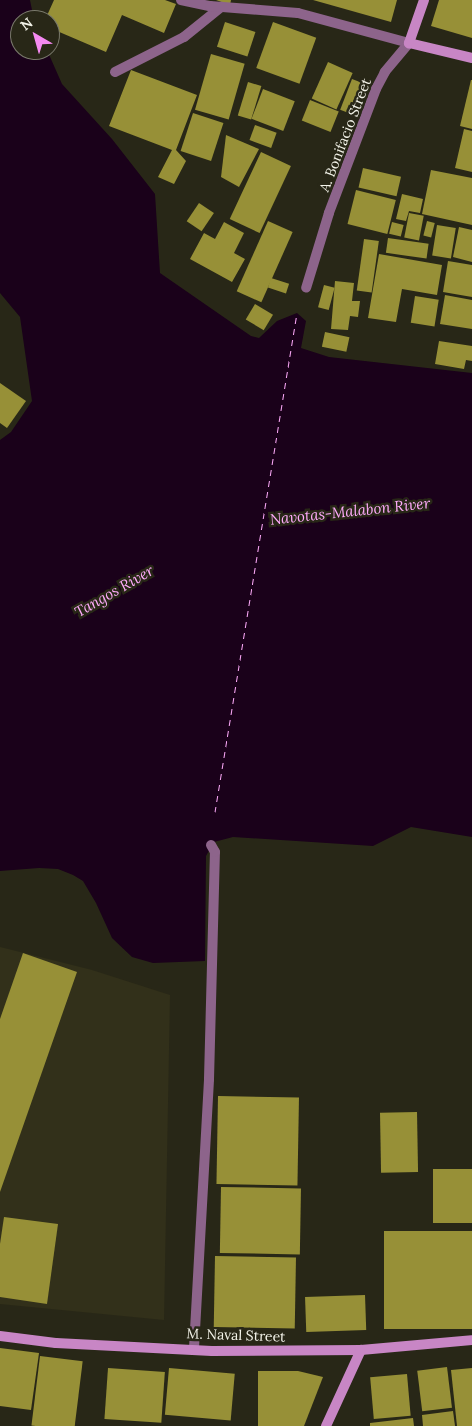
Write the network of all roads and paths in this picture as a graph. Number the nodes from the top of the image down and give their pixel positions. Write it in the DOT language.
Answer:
graph roads {
  1 [pos="183,0"];
  2 [pos="424,0"];
  3 [pos="221,7"];
  4 [pos="409,43"];
  5 [pos="472,58"];
  6 [pos="115,72"];
  7 [pos="306,288"];
  8 [pos="211,845"];
  9 [pos="0,1336"];
  10 [pos="472,1340"];
  11 [pos="194,1348"];
  12 [pos="361,1350"];
  13 [pos="326,1426"];
  1 -- 3 [label="street"];
  2 -- 4 [label="main road, A. Bonifacio Street"];
  3 -- 4 [label="street"];
  3 -- 6 [label="street"];
  4 -- 5 [label="main road"];
  4 -- 7 [label="street, A. Bonifacio Street"];
  8 -- 11 [label="street"];
  9 -- 11 [label="main road, M. Naval Street"];
  10 -- 12 [label="main road, M. Naval Street"];
  11 -- 12 [label="main road, M. Naval Street"];
  12 -- 13 [label="main road"];
}
